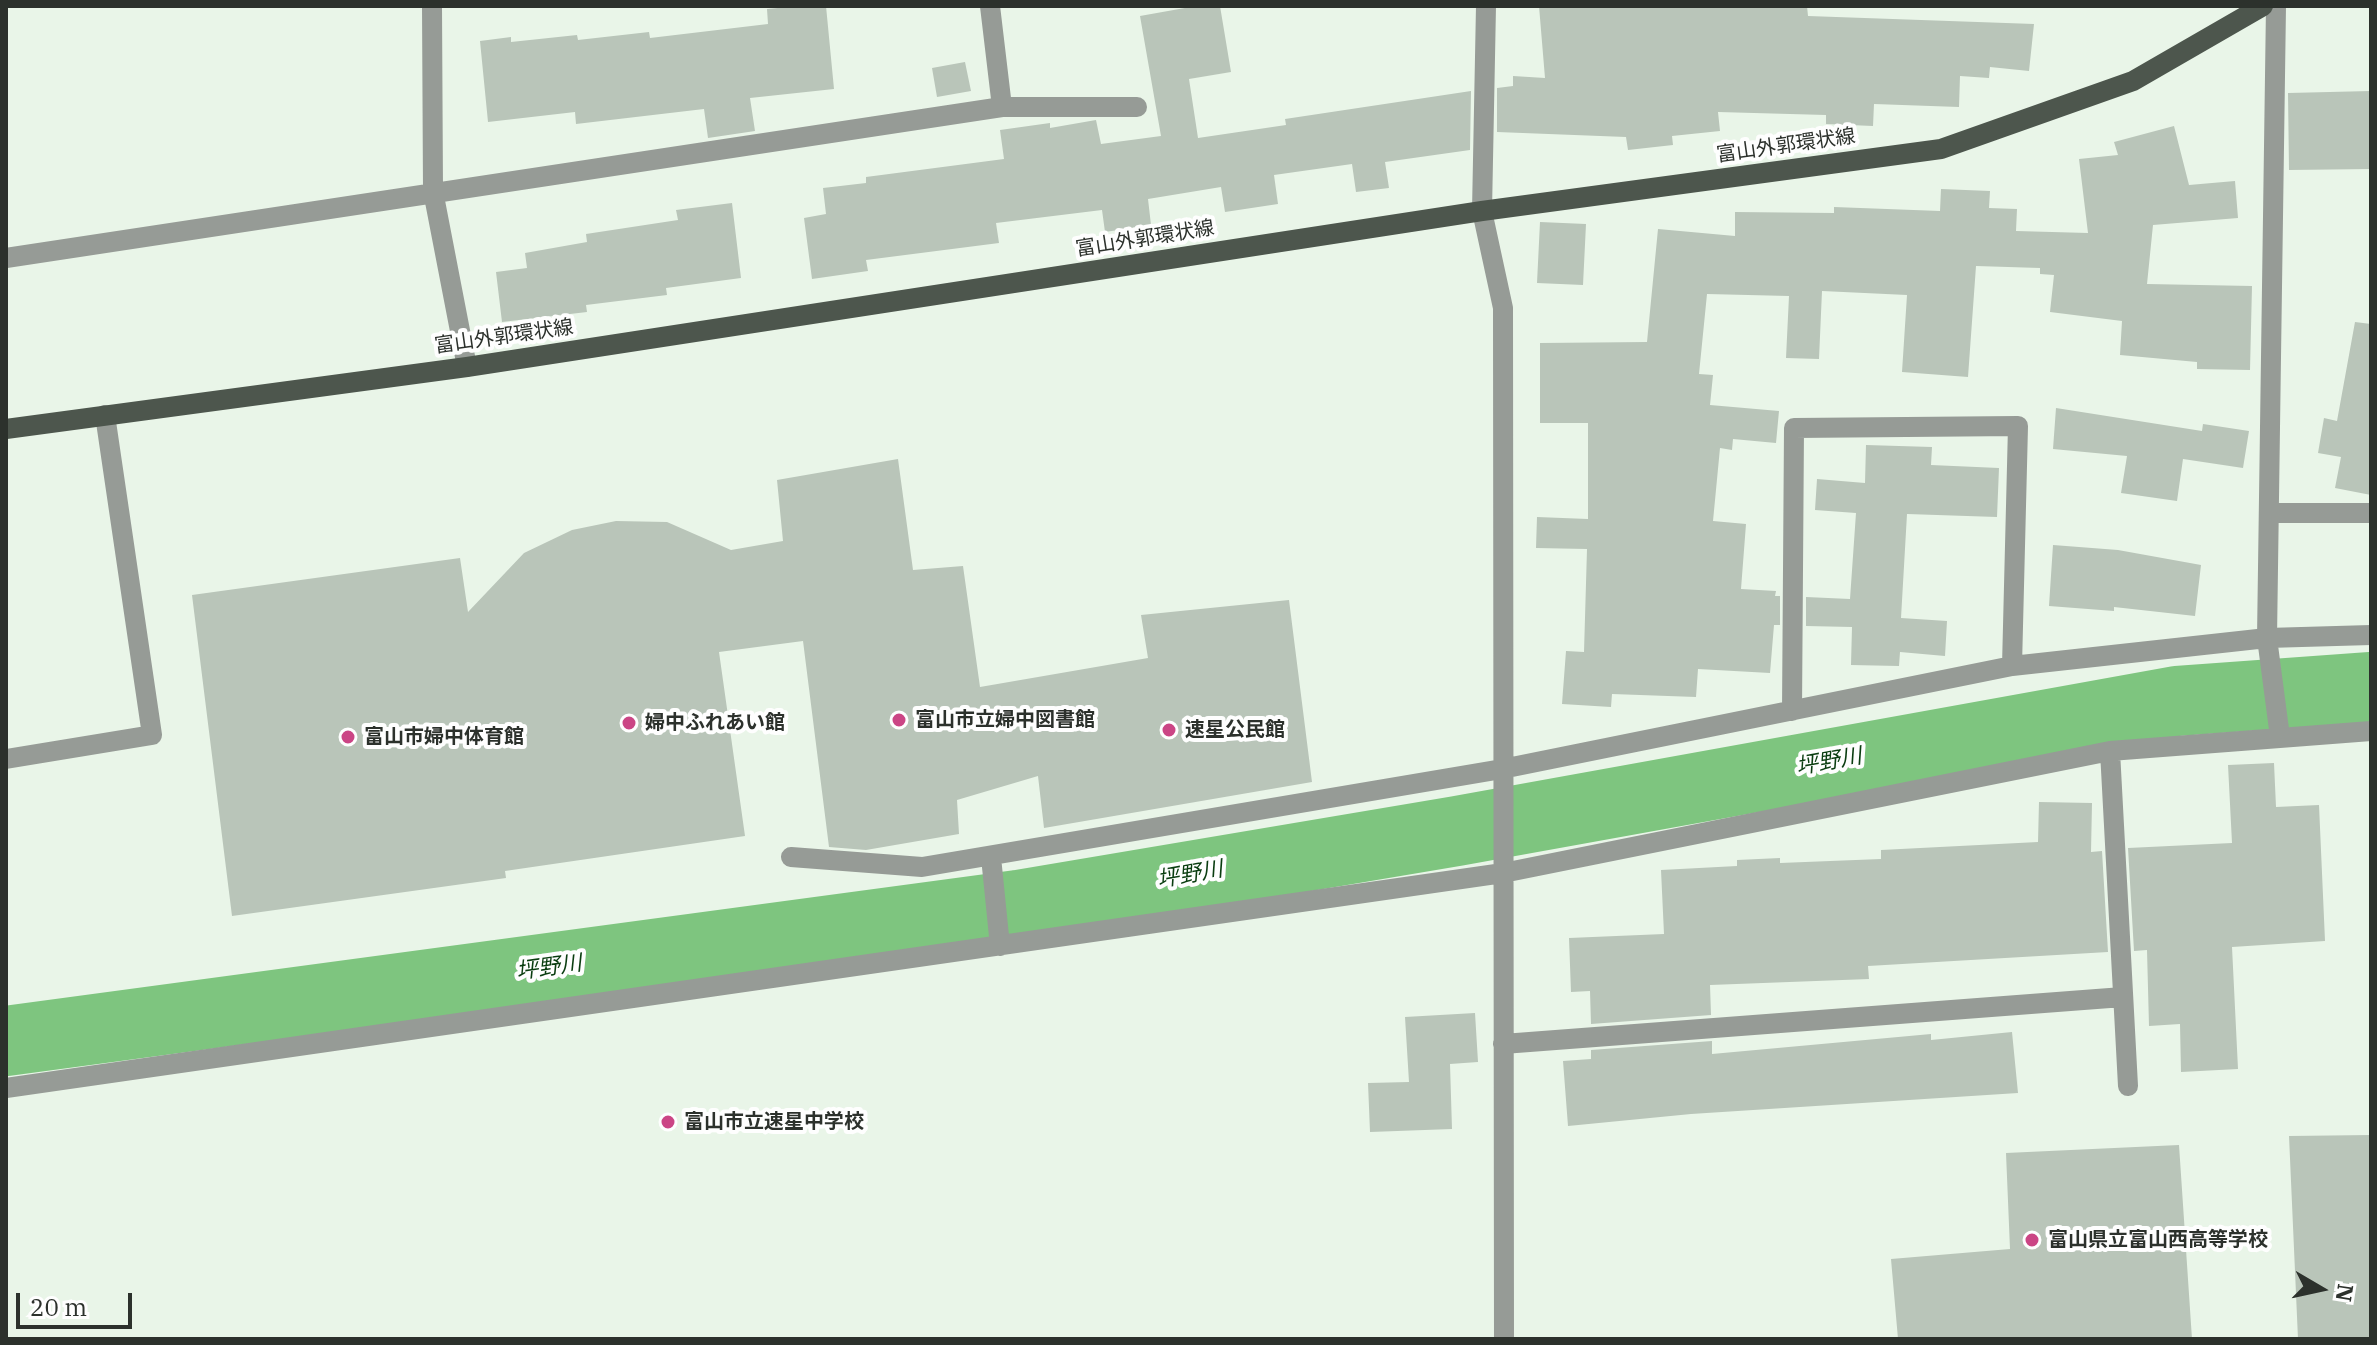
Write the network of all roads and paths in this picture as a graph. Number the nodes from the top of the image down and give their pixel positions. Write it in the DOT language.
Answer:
graph roads {
  1 [pos="432,6"];
  2 [pos="990,6"];
  3 [pos="1486,6"];
  4 [pos="2263,6"];
  5 [pos="2276,6"];
  6 [pos="1002,107"];
  7 [pos="1137,107"];
  8 [pos="433,191"];
  9 [pos="1482,211"];
  10 [pos="6,258"];
  11 [pos="467,367"];
  12 [pos="105,415"];
  13 [pos="6,429"];
  14 [pos="2269,513"];
  15 [pos="2371,513"];
  16 [pos="2371,635"];
  17 [pos="2267,638"];
  18 [pos="2012,666"];
  19 [pos="1792,711"];
  20 [pos="2371,731"];
  21 [pos="2280,737"];
  22 [pos="2110,751"];
  23 [pos="6,759"];
  24 [pos="1502,769"];
  25 [pos="791,857"];
  26 [pos="991,857"];
  27 [pos="1503,873"];
  28 [pos="1000,946"];
  29 [pos="2123,997"];
  30 [pos="1503,1044"];
  31 [pos="2128,1086"];
  32 [pos="6,1088"];
  33 [pos="1504,1339"];
  1 -- 8 [label="street"];
  2 -- 6 [label="street"];
  3 -- 9 [label="street"];
  4 -- 9 [label="main road, 富山外郭環状線"];
  5 -- 14 [label="street"];
  6 -- 7 [label="street"];
  6 -- 8 [label="street"];
  8 -- 10 [label="street"];
  8 -- 11 [label="street"];
  9 -- 11 [label="main road, 富山外郭環状線"];
  9 -- 24 [label="street"];
  11 -- 12 [label="main road, 富山外郭環状線"];
  12 -- 13 [label="main road, 富山外郭環状線"];
  12 -- 23 [label="street"];
  14 -- 15 [label="street"];
  14 -- 17 [label="street"];
  16 -- 17 [label="street"];
  17 -- 18 [label="street"];
  17 -- 21 [label="street"];
  18 -- 19 [label="street"];
  18 -- 19 [label="street"];
  19 -- 24 [label="street"];
  20 -- 21 [label="street"];
  21 -- 22 [label="street"];
  22 -- 27 [label="street"];
  22 -- 29 [label="street"];
  24 -- 26 [label="street"];
  24 -- 27 [label="street"];
  25 -- 26 [label="street"];
  26 -- 28 [label="street"];
  27 -- 28 [label="street"];
  27 -- 30 [label="street"];
  28 -- 32 [label="street"];
  29 -- 30 [label="street"];
  29 -- 31 [label="street"];
  30 -- 33 [label="street"];
}
